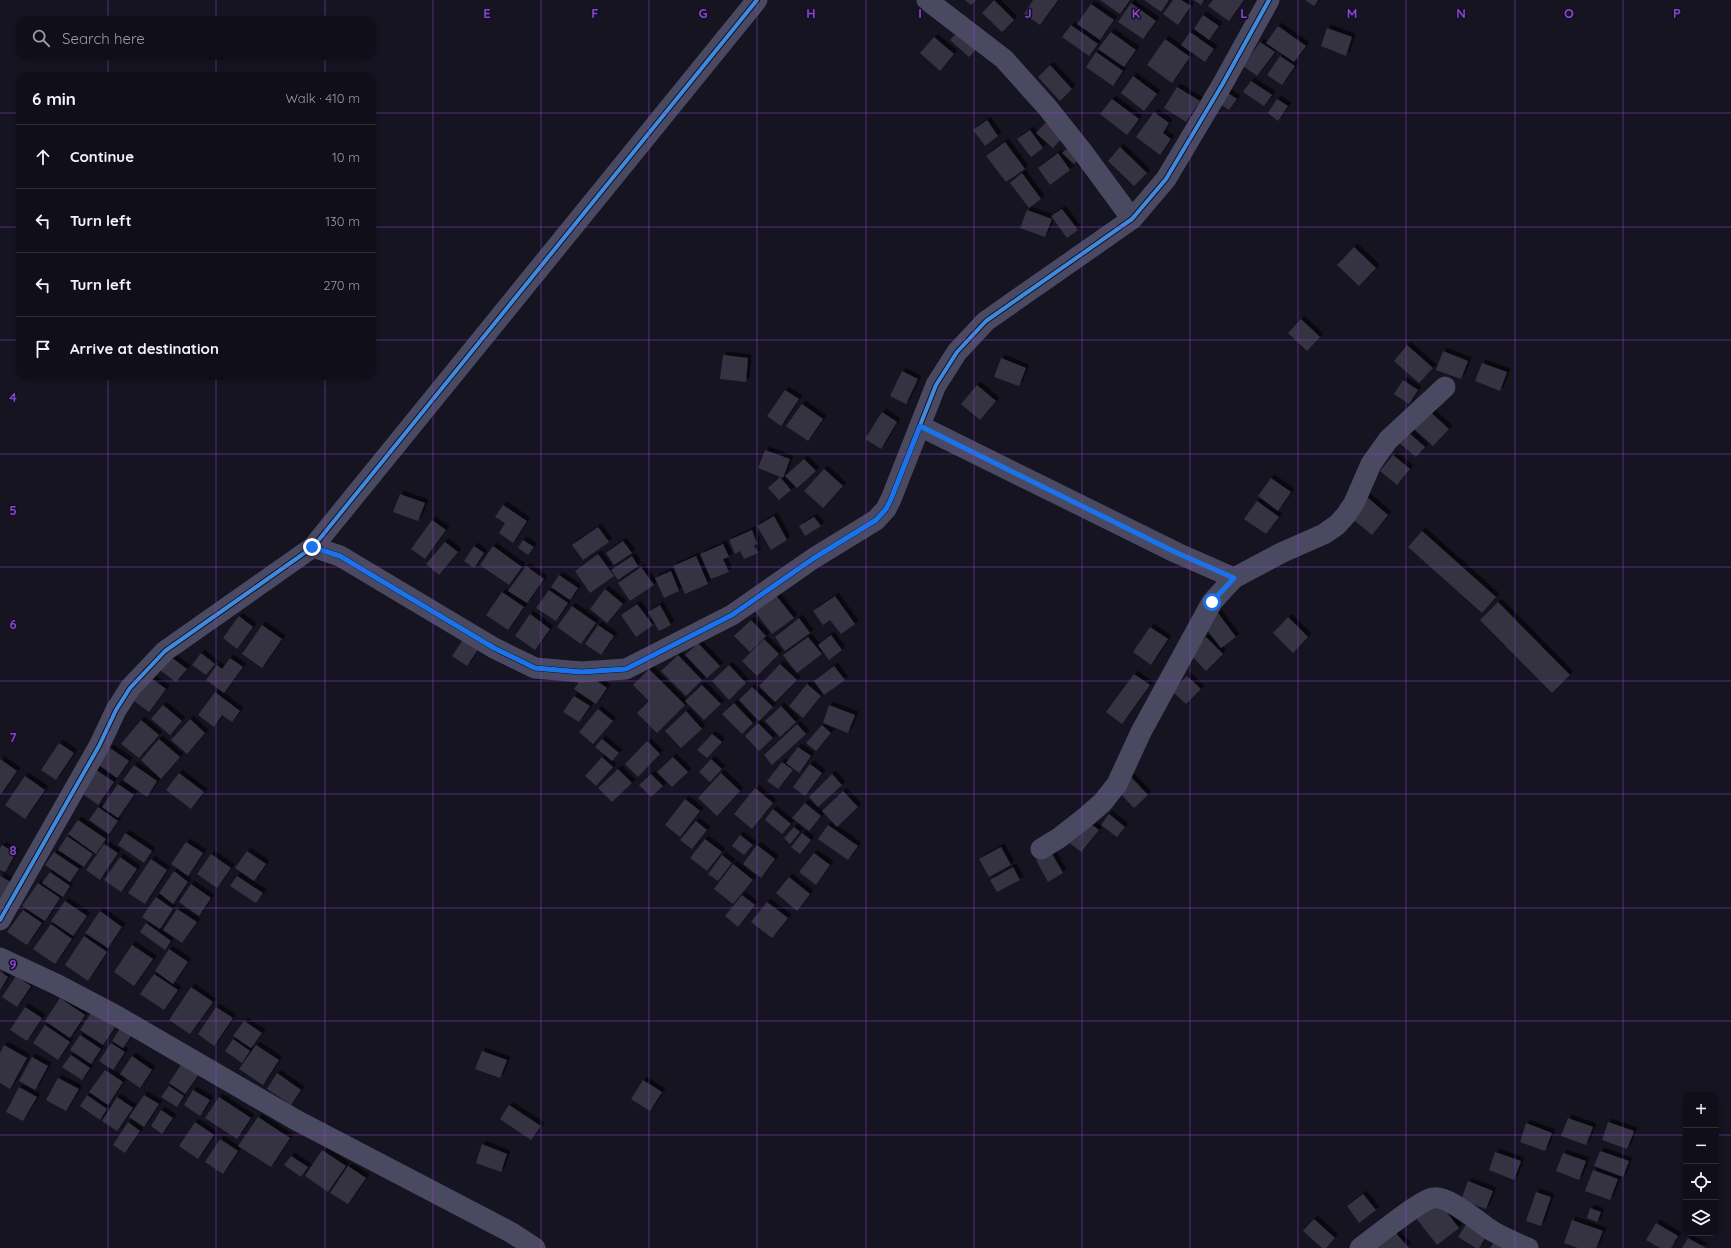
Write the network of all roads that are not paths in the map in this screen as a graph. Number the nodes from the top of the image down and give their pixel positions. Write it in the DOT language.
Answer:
graph roads {
  1 [pos="757,0"];
  2 [pos="927,0"];
  3 [pos="1268,0"];
  4 [pos="1132,219"];
  5 [pos="1445,387"];
  6 [pos="920,426"];
  7 [pos="312,547"];
  8 [pos="1234,578"];
  9 [pos="1041,849"];
  10 [pos="0,920"];
  11 [pos="0,958"];
  12 [pos="535,1248"];
  13 [pos="1360,1248"];
  14 [pos="1528,1248"];
  1 -- 7 [label="street"];
  2 -- 4 [label="street"];
  3 -- 4 [label="street"];
  4 -- 6 [label="street"];
  5 -- 8 [label="street"];
  6 -- 7 [label="street"];
  6 -- 8 [label="street"];
  7 -- 10 [label="street"];
  8 -- 9 [label="street"];
  11 -- 12 [label="street"];
  13 -- 14 [label="street"];
}
